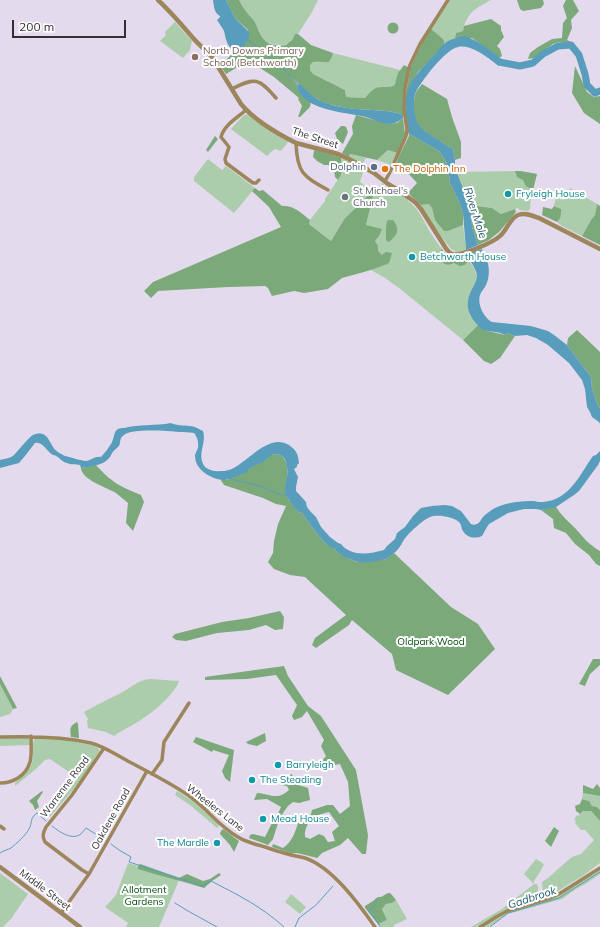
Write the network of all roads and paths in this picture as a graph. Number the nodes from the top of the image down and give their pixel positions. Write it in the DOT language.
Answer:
graph roads {
  1 [pos="158,0"];
  2 [pos="448,0"];
  3 [pos="232,89"];
  4 [pos="276,98"];
  5 [pos="246,110"];
  6 [pos="296,143"];
  7 [pos="259,180"];
  8 [pos="385,181"];
  9 [pos="328,190"];
  10 [pos="600,249"];
  11 [pos="189,703"];
  12 [pos="31,736"];
  13 [pos="0,737"];
  14 [pos="104,748"];
  15 [pos="147,771"];
  16 [pos="152,774"];
  17 [pos="0,783"];
  18 [pos="0,826"];
  19 [pos="4,829"];
  20 [pos="0,867"];
  21 [pos="600,868"];
  22 [pos="89,874"];
  23 [pos="61,913"];
  24 [pos="80,927"];
  25 [pos="375,927"];
  26 [pos="480,927"];
  1 -- 3 [label="street, The Street"];
  2 -- 8 [label="street"];
  3 -- 4 [label="street"];
  3 -- 5 [label="street, The Street"];
  5 -- 6 [label="street, The Street"];
  5 -- 7 [label="street"];
  6 -- 8 [label="street, The Street"];
  6 -- 9 [label="street"];
  8 -- 10 [label="street, The Street"];
  11 -- 16 [label="street"];
  12 -- 13 [label="street, Wheelers Lane"];
  12 -- 14 [label="street, Wheelers Lane"];
  12 -- 17 [label="street"];
  14 -- 15 [label="street, Wheelers Lane"];
  14 -- 22 [label="street, Warrenne Road"];
  15 -- 16 [label="street, Wheelers Lane"];
  15 -- 22 [label="street, Oakdene Road"];
  16 -- 25 [label="street, Wheelers Lane"];
  18 -- 19 [label="street"];
  20 -- 23 [label="street, Middle Street"];
  21 -- 26 [label="street"];
  22 -- 23 [label="street, Oakdene Road"];
  23 -- 24 [label="street, Middle Street"];
}
